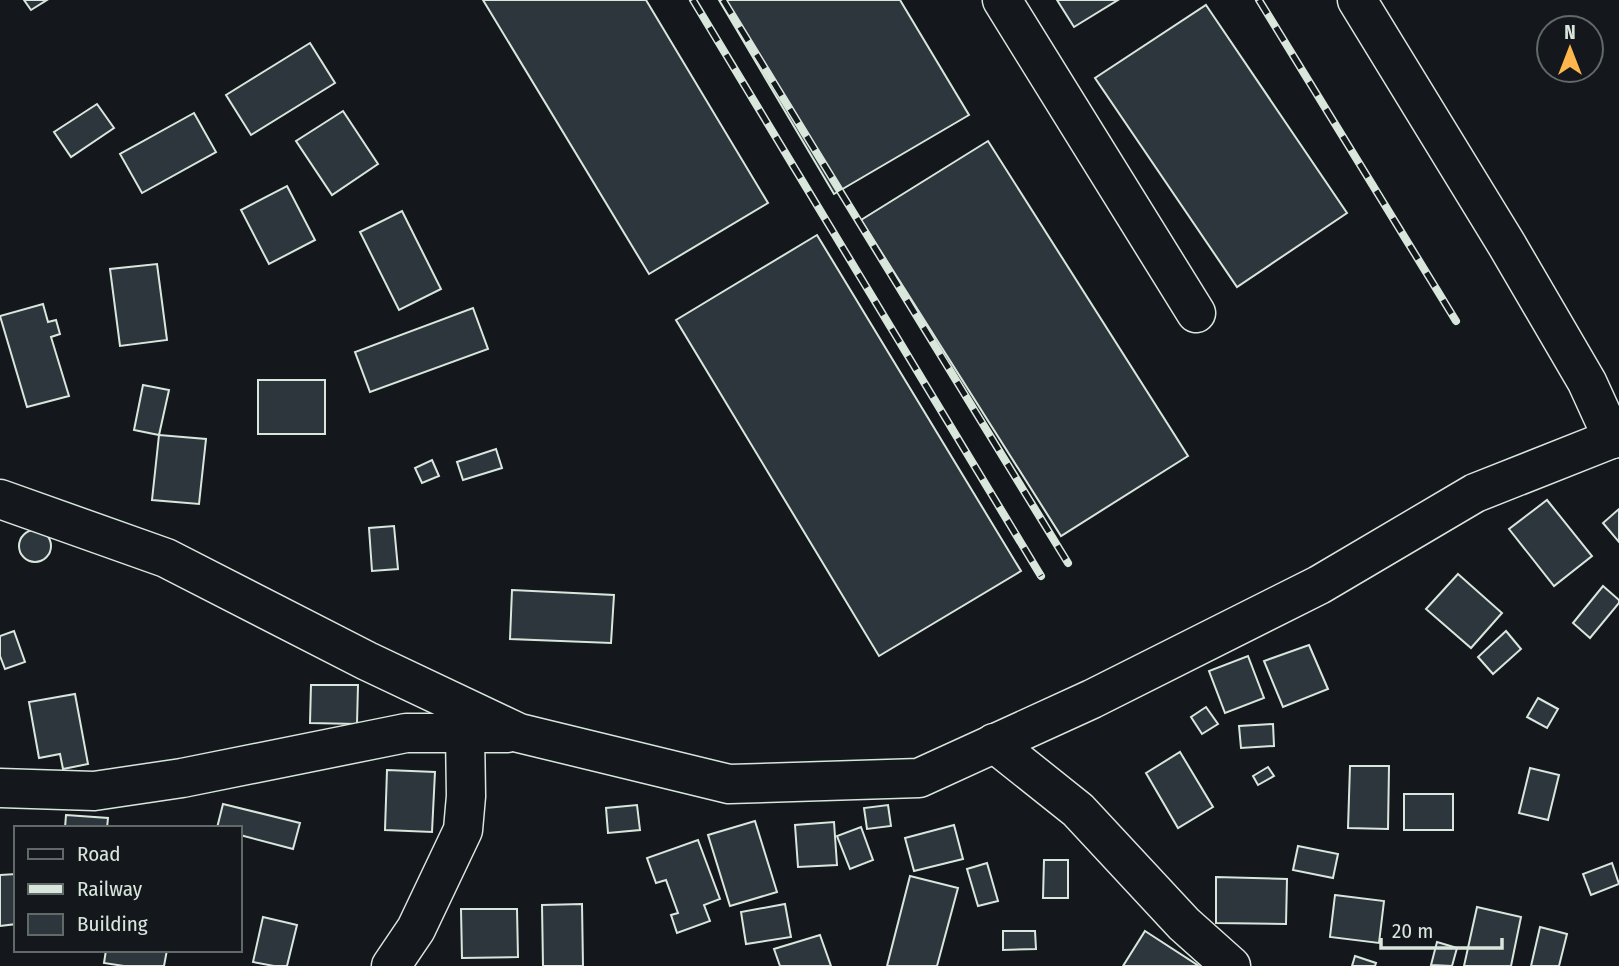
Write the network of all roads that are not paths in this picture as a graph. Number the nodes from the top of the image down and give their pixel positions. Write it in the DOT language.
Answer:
graph roads {
  1 [pos="1002,0"];
  2 [pos="1357,0"];
  3 [pos="1196,313"];
  4 [pos="1616,438"];
  5 [pos="0,499"];
  6 [pos="465,733"];
  7 [pos="519,733"];
  8 [pos="994,743"];
  9 [pos="0,788"];
  10 [pos="391,966"];
  11 [pos="1231,966"];
  1 -- 3 [label="street"];
  2 -- 4 [label="street"];
  4 -- 8 [label="street"];
  5 -- 7 [label="street"];
  6 -- 7 [label="street"];
  6 -- 9 [label="street"];
  6 -- 10 [label="street"];
  7 -- 8 [label="street"];
  8 -- 11 [label="street"];
}
